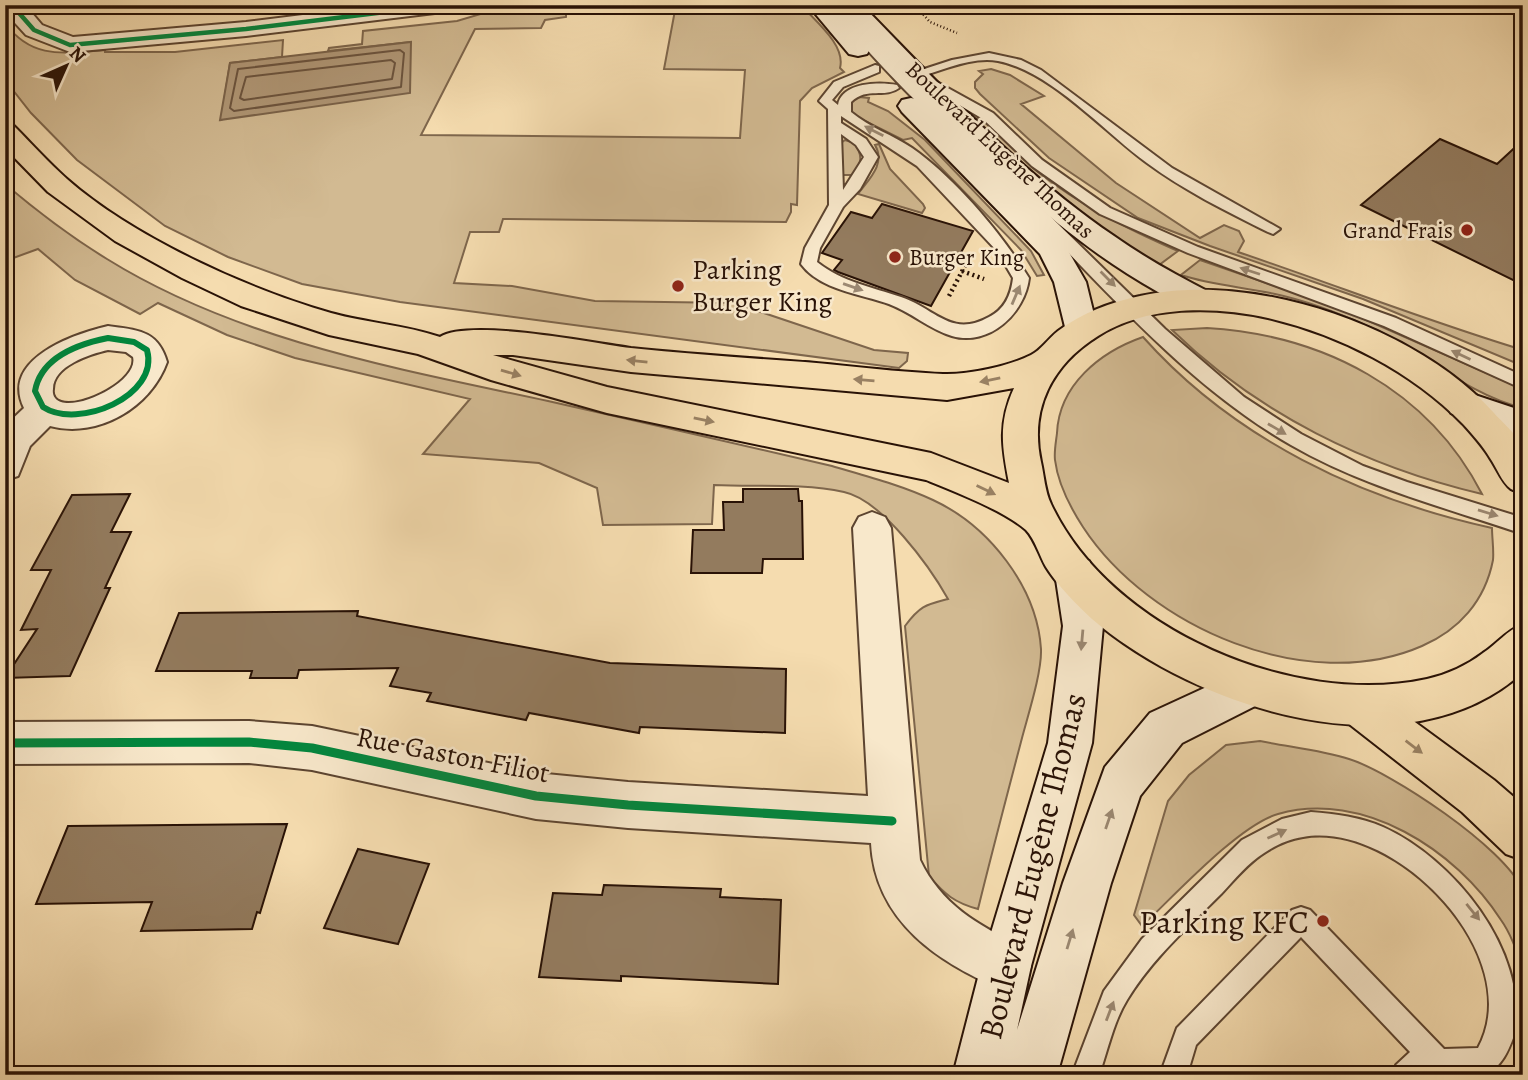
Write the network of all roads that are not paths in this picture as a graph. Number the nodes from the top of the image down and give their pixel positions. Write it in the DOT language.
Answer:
graph roads {
  1 [pos="12,5"];
  2 [pos="443,5"];
  3 [pos="819,5"];
  4 [pos="835,5"];
  5 [pos="849,5"];
  6 [pos="894,77"];
  7 [pos="834,125"];
  8 [pos="5,132"];
  9 [pos="836,205"];
  10 [pos="1273,229"];
  11 [pos="1200,301"];
  12 [pos="1136,308"];
  13 [pos="1082,331"];
  14 [pos="423,343"];
  15 [pos="1046,362"];
  16 [pos="1523,383"];
  17 [pos="1463,404"];
  18 [pos="44,410"];
  19 [pos="1523,425"];
  20 [pos="5,466"];
  21 [pos="1523,478"];
  22 [pos="1038,519"];
  23 [pos="1523,526"];
  24 [pos="872,528"];
  25 [pos="1075,573"];
  26 [pos="1523,642"];
  27 [pos="1250,687"];
  28 [pos="1359,706"];
  29 [pos="5,743"];
  30 [pos="892,821"];
  31 [pos="1523,837"];
  32 [pos="1006,966"];
  33 [pos="1489,1068"];
  34 [pos="1442,1069"];
  35 [pos="980,1075"];
  36 [pos="1030,1075"];
  37 [pos="1086,1075"];
  38 [pos="1173,1075"];
  39 [pos="1406,1075"];
  1 -- 2 [label="main road"];
  3 -- 6 [label="main road, Boulevard Eugène Thomas"];
  4 -- 12 [label="lane, one-way"];
  5 -- 6 [label="main road, Boulevard Eugène Thomas"];
  6 -- 7 [label="lane"];
  9 -- 6 [label="lane, one-way"];
  6 -- 10 [label="lane"];
  6 -- 11 [label="main road, Boulevard Eugène Thomas"];
  6 -- 13 [label="main road, Boulevard Eugène Thomas"];
  16 -- 6 [label="lane, one-way"];
  7 -- 9 [label="lane"];
  7 -- 9 [label="lane"];
  8 -- 14 [label="main road"];
  11 -- 12 [label="main road"];
  11 -- 17 [label="main road"];
  12 -- 13 [label="main road"];
  12 -- 23 [label="lane, one-way"];
  13 -- 15 [label="main road"];
  15 -- 14 [label="main road, one-way"];
  14 -- 22 [label="main road, one-way"];
  15 -- 22 [label="main road"];
  17 -- 19 [label="main road"];
  17 -- 21 [label="main road"];
  18 -- 20 [label="main road"];
  22 -- 25 [label="main road"];
  24 -- 30 [label="main road"];
  25 -- 27 [label="main road"];
  25 -- 32 [label="main road, Boulevard Eugène Thomas, one-way"];
  26 -- 28 [label="main road"];
  27 -- 28 [label="main road"];
  36 -- 27 [label="main road, Boulevard Eugène Thomas, one-way"];
  28 -- 31 [label="main road, one-way"];
  29 -- 30 [label="main road, Rue Gaston Filiot"];
  30 -- 32 [label="main road"];
  32 -- 35 [label="main road, Boulevard Eugène Thomas"];
  33 -- 34 [label="lane"];
  37 -- 33 [label="lane, one-way"];
  34 -- 38 [label="lane"];
  34 -- 39 [label="lane"];
}
